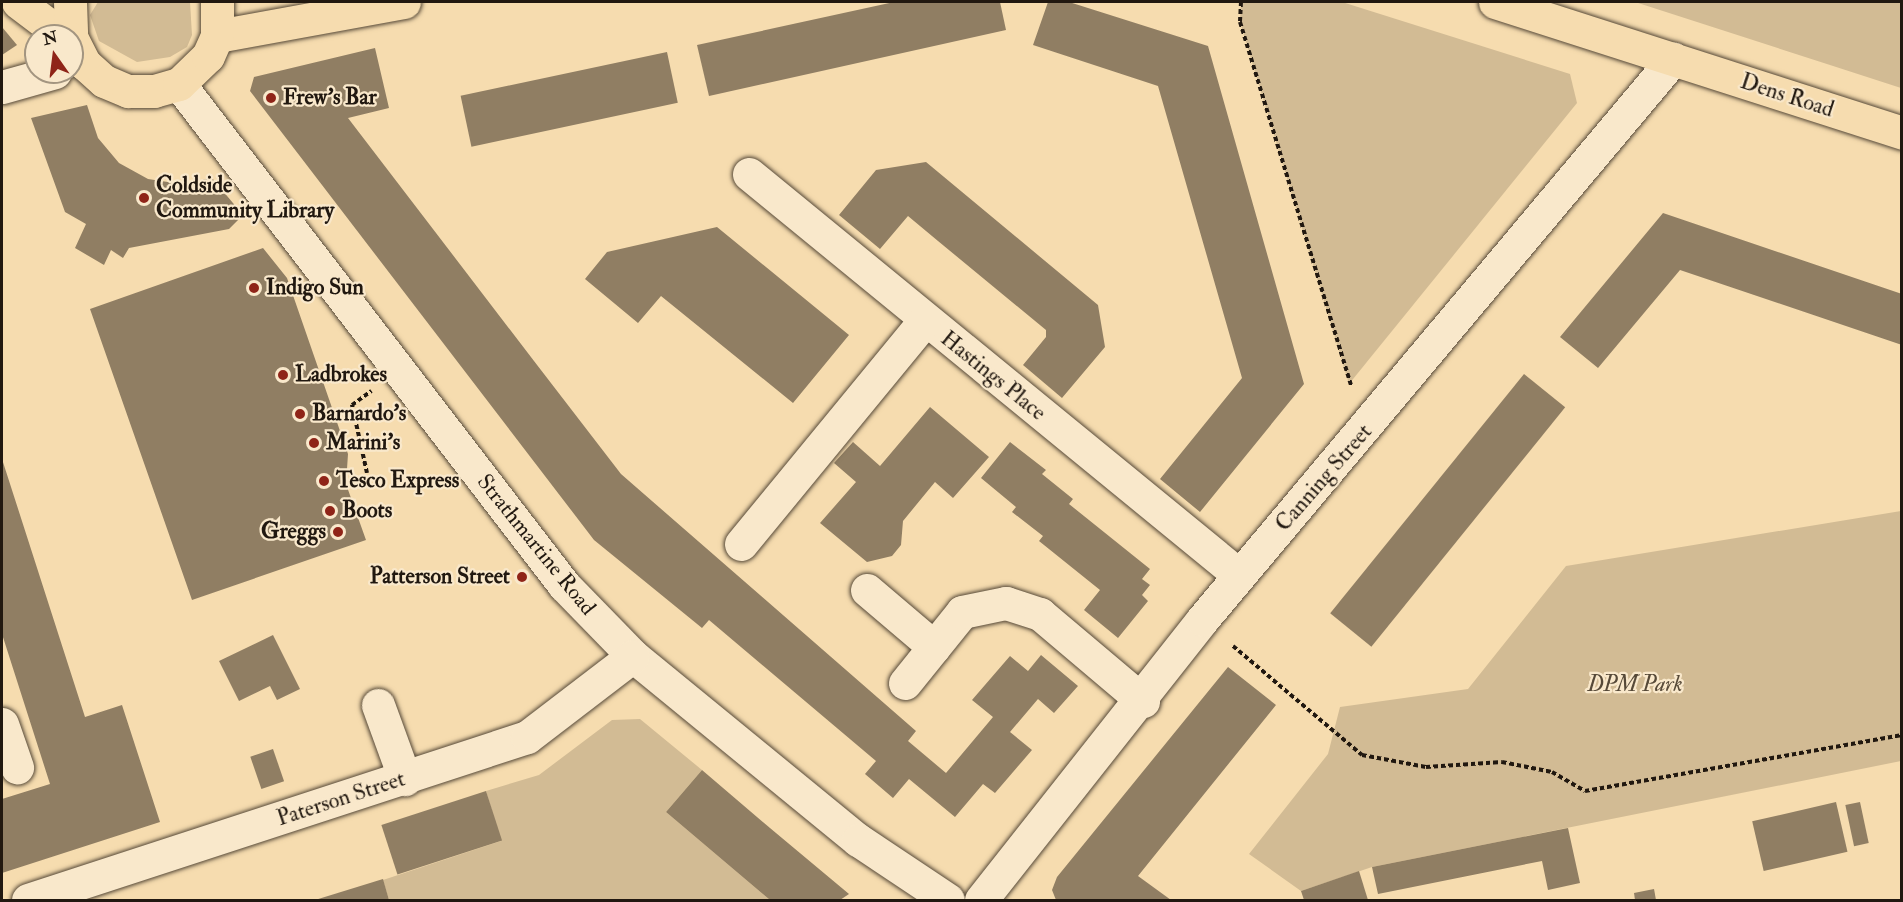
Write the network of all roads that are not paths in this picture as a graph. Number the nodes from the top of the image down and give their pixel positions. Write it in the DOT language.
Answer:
graph roads {
  1 [pos="18,2"];
  2 [pos="70,2"];
  3 [pos="217,2"];
  4 [pos="404,2"];
  5 [pos="1495,2"];
  6 [pos="42,24"];
  7 [pos="70,24"];
  8 [pos="217,36"];
  9 [pos="1673,59"];
  10 [pos="84,63"];
  11 [pos="24,75"];
  12 [pos="179,84"];
  13 [pos="2,87"];
  14 [pos="1902,133"];
  15 [pos="749,174"];
  16 [pos="924,321"];
  17 [pos="741,544"];
  18 [pos="1239,575"];
  19 [pos="867,590"];
  20 [pos="934,647"];
  21 [pos="633,656"];
  22 [pos="905,683"];
  23 [pos="1143,701"];
  24 [pos="378,705"];
  25 [pos="2,724"];
  26 [pos="17,767"];
  27 [pos="405,778"];
  28 [pos="907,890"];
  29 [pos="28,900"];
  30 [pos="948,900"];
  31 [pos="981,900"];
  1 -- 6 [label="main road"];
  2 -- 7 [label="main road"];
  3 -- 8 [label="main road"];
  4 -- 8 [label="main road"];
  5 -- 9 [label="main road, Dens Road"];
  8 -- 12 [label="main road"];
  9 -- 14 [label="main road, Dens Road"];
  9 -- 18 [label="street, Canning Street"];
  10 -- 12 [label="main road"];
  11 -- 13 [label="street"];
  12 -- 21 [label="street, Strathmartine Road"];
  15 -- 16 [label="street, Hastings Place"];
  16 -- 17 [label="street"];
  16 -- 18 [label="street, Hastings Place"];
  18 -- 23 [label="street, Canning Street"];
  19 -- 20 [label="street"];
  20 -- 22 [label="street"];
  20 -- 23 [label="street"];
  21 -- 27 [label="street, Paterson Street"];
  21 -- 28 [label="street, Strathmartine Road"];
  23 -- 31 [label="street, Canning Street"];
  24 -- 27 [label="street"];
  25 -- 26 [label="street"];
  27 -- 29 [label="street, Paterson Street"];
  28 -- 30 [label="street, Strathmartine Road"];
}
